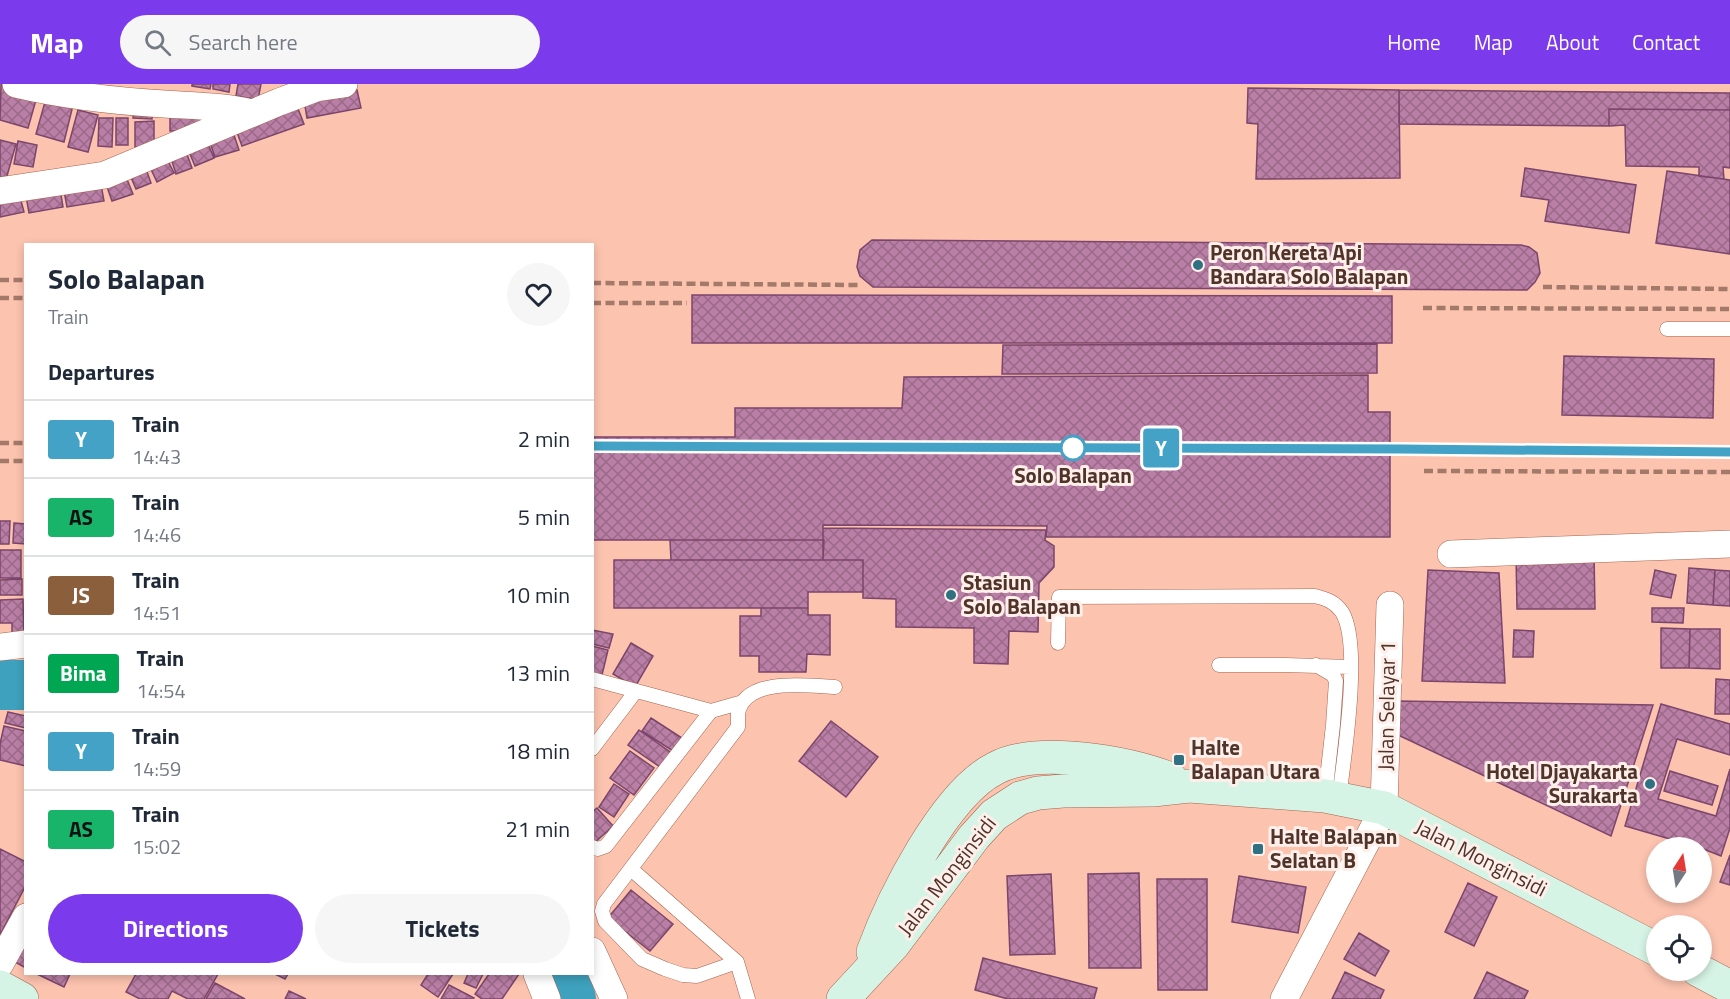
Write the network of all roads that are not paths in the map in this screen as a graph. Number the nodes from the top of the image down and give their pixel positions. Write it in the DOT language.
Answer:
graph roads {
  1 [pos="16,84"];
  2 [pos="344,84"];
  3 [pos="278,93"];
  4 [pos="252,113"];
  5 [pos="0,191"];
  6 [pos="1667,329"];
  7 [pos="1730,329"];
  8 [pos="1730,544"];
  9 [pos="1451,554"];
  10 [pos="1390,605"];
  11 [pos="24,644"];
  12 [pos="1058,644"];
  13 [pos="0,647"];
  14 [pos="1220,665"];
  15 [pos="1316,666"];
  16 [pos="1351,668"];
  17 [pos="594,680"];
  18 [pos="836,687"];
  19 [pos="636,691"];
  20 [pos="743,702"];
  21 [pos="711,711"];
  22 [pos="594,746"];
  23 [pos="1189,786"];
  24 [pos="963,793"];
  25 [pos="1332,797"];
  26 [pos="1384,808"];
  27 [pos="994,815"];
  28 [pos="594,848"];
  29 [pos="631,869"];
  30 [pos="24,921"];
  31 [pos="1646,944"];
  32 [pos="594,955"];
  33 [pos="737,962"];
  34 [pos="0,964"];
  35 [pos="537,975"];
  36 [pos="1712,977"];
  37 [pos="0,987"];
  38 [pos="1730,987"];
  39 [pos="853,989"];
  40 [pos="22,999"];
  41 [pos="547,999"];
  42 [pos="614,999"];
  43 [pos="748,999"];
  44 [pos="1284,999"];
  1 -- 4 [label="street"];
  2 -- 3 [label="street"];
  3 -- 4 [label="street"];
  4 -- 5 [label="street"];
  6 -- 7 [label="lane"];
  8 -- 9 [label="street"];
  10 -- 26 [label="street, Jalan Selayar 1"];
  11 -- 13 [label="street"];
  12 -- 16 [label="lane"];
  14 -- 15 [label="lane"];
  15 -- 16 [label="lane"];
  15 -- 25 [label="lane"];
  16 -- 25 [label="lane"];
  17 -- 19 [label="lane"];
  18 -- 20 [label="lane"];
  19 -- 21 [label="lane"];
  19 -- 22 [label="lane"];
  20 -- 21 [label="lane"];
  20 -- 29 [label="lane"];
  21 -- 28 [label="lane"];
  23 -- 24 [label="main road, Jalan Monginsidi"];
  23 -- 25 [label="main road, Jalan Monginsidi"];
  23 -- 27 [label="main road, Jalan Monginsidi"];
  24 -- 27 [label="main road"];
  24 -- 39 [label="main road, Jalan Monginsidi"];
  25 -- 26 [label="main road, Jalan Monginsidi"];
  26 -- 31 [label="main road, Jalan Monginsidi"];
  26 -- 44 [label="street"];
  27 -- 39 [label="main road, Jalan Monginsidi"];
  29 -- 33 [label="lane"];
  29 -- 33 [label="lane"];
  30 -- 34 [label="street"];
  32 -- 42 [label="street"];
  33 -- 43 [label="lane"];
  35 -- 41 [label="street"];
  36 -- 38 [label="main road"];
  37 -- 40 [label="main road"];
}
